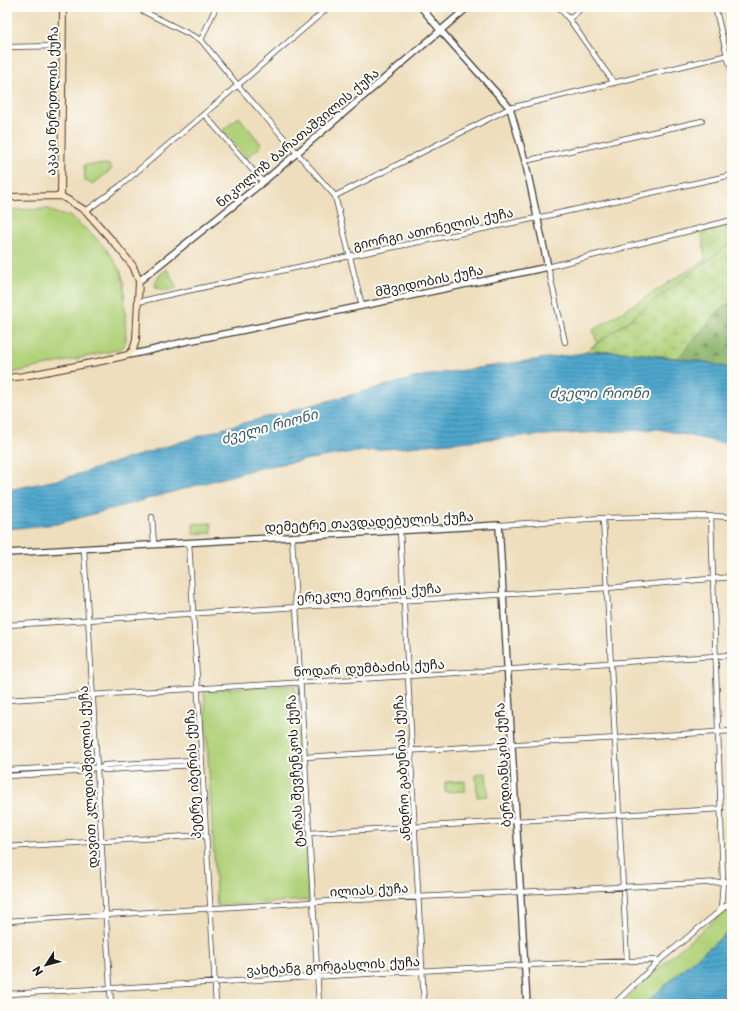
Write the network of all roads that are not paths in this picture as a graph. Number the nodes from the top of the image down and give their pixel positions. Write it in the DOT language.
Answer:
graph roads {
  1 [pos="63,7"];
  2 [pos="135,7"];
  3 [pos="216,7"];
  4 [pos="329,7"];
  5 [pos="421,7"];
  6 [pos="468,7"];
  7 [pos="558,7"];
  8 [pos="583,7"];
  9 [pos="715,7"];
  10 [pos="569,19"];
  11 [pos="440,30"];
  12 [pos="201,40"];
  13 [pos="62,46"];
  14 [pos="7,47"];
  15 [pos="729,54"];
  16 [pos="732,72"];
  17 [pos="614,83"];
  18 [pos="238,85"];
  19 [pos="510,108"];
  20 [pos="204,114"];
  21 [pos="702,121"];
  22 [pos="296,152"];
  23 [pos="525,161"];
  24 [pos="732,175"];
  25 [pos="263,182"];
  26 [pos="61,196"];
  27 [pos="335,196"];
  28 [pos="7,197"];
  29 [pos="86,211"];
  30 [pos="537,218"];
  31 [pos="732,220"];
  32 [pos="350,256"];
  33 [pos="548,267"];
  34 [pos="139,281"];
  35 [pos="138,302"];
  36 [pos="362,306"];
  37 [pos="136,340"];
  38 [pos="565,342"];
  39 [pos="140,353"];
  40 [pos="128,355"];
  41 [pos="7,378"];
  42 [pos="711,516"];
  43 [pos="152,517"];
  44 [pos="732,517"];
  45 [pos="603,518"];
  46 [pos="499,525"];
  47 [pos="400,530"];
  48 [pos="292,537"];
  49 [pos="189,542"];
  50 [pos="154,544"];
  51 [pos="84,549"];
  52 [pos="7,553"];
  53 [pos="732,577"];
  54 [pos="713,578"];
  55 [pos="607,588"];
  56 [pos="503,595"];
  57 [pos="404,601"];
  58 [pos="296,608"];
  59 [pos="193,614"];
  60 [pos="88,620"];
  61 [pos="7,626"];
  62 [pos="732,655"];
  63 [pos="716,656"];
  64 [pos="611,663"];
  65 [pos="507,670"];
  66 [pos="408,676"];
  67 [pos="300,682"];
  68 [pos="198,688"];
  69 [pos="93,694"];
  70 [pos="7,700"];
  71 [pos="732,731"];
  72 [pos="718,732"];
  73 [pos="615,738"];
  74 [pos="512,744"];
  75 [pos="412,750"];
  76 [pos="305,757"];
  77 [pos="199,762"];
  78 [pos="97,768"];
  79 [pos="7,770"];
  80 [pos="7,776"];
  81 [pos="721,809"];
  82 [pos="619,815"];
  83 [pos="516,821"];
  84 [pos="415,827"];
  85 [pos="309,833"];
  86 [pos="206,835"];
  87 [pos="102,841"];
  88 [pos="7,847"];
  89 [pos="732,881"];
  90 [pos="723,882"];
  91 [pos="623,887"];
  92 [pos="520,892"];
  93 [pos="419,897"];
  94 [pos="732,901"];
  95 [pos="313,902"];
  96 [pos="210,908"];
  97 [pos="721,910"];
  98 [pos="106,915"];
  99 [pos="7,921"];
  100 [pos="660,960"];
  101 [pos="627,961"];
  102 [pos="525,965"];
  103 [pos="423,971"];
  104 [pos="318,977"];
  105 [pos="215,983"];
  106 [pos="110,989"];
  107 [pos="7,994"];
  108 [pos="111,1004"];
  109 [pos="216,1004"];
  110 [pos="319,1004"];
  111 [pos="424,1004"];
  112 [pos="527,1004"];
  113 [pos="614,1004"];
  1 -- 13 [label="main road, აკაკი წერეთლის ქუჩა"];
  2 -- 12 [label="street"];
  3 -- 12 [label="street"];
  4 -- 18 [label="street"];
  5 -- 11 [label="street"];
  6 -- 11 [label="street, ნიკოლოზ ბარათაშვილის ქუჩა"];
  7 -- 10 [label="street"];
  8 -- 10 [label="street"];
  9 -- 15 [label="street"];
  10 -- 17 [label="street"];
  11 -- 19 [label="street"];
  11 -- 22 [label="street, ნიკოლოზ ბარათაშვილის ქუჩა"];
  12 -- 18 [label="street"];
  13 -- 14 [label="street"];
  13 -- 26 [label="main road, აკაკი წერეთლის ქუჩა"];
  15 -- 16 [label="street"];
  15 -- 17 [label="street"];
  17 -- 19 [label="street"];
  18 -- 20 [label="street"];
  18 -- 22 [label="street"];
  19 -- 23 [label="street"];
  19 -- 27 [label="street"];
  20 -- 25 [label="street"];
  20 -- 29 [label="street"];
  21 -- 23 [label="street"];
  22 -- 25 [label="street, ნიკოლოზ ბარათაშვილის ქუჩა"];
  22 -- 27 [label="street"];
  23 -- 30 [label="street"];
  24 -- 30 [label="street, გიორგი ათონელის ქუჩა"];
  25 -- 34 [label="street, ნიკოლოზ ბარათაშვილის ქუჩა"];
  26 -- 28 [label="main road"];
  26 -- 29 [label="main road"];
  27 -- 32 [label="street"];
  29 -- 34 [label="main road"];
  30 -- 32 [label="street, გიორგი ათონელის ქუჩა"];
  30 -- 33 [label="street"];
  31 -- 33 [label="street, მშვიდობის ქუჩა"];
  32 -- 35 [label="street, გიორგი ათონელის ქუჩა"];
  32 -- 36 [label="street"];
  33 -- 36 [label="street, მშვიდობის ქუჩა"];
  33 -- 38 [label="street"];
  34 -- 35 [label="main road"];
  35 -- 37 [label="main road"];
  36 -- 39 [label="street, მშვიდობის ქუჩა"];
  37 -- 39 [label="street"];
  37 -- 40 [label="main road"];
  39 -- 40 [label="street, მშვიდობის ქუჩა"];
  40 -- 41 [label="main road"];
  42 -- 44 [label="street, დემეტრე თავდადებულის ქუჩა"];
  42 -- 45 [label="street, დემეტრე თავდადებულის ქუჩა"];
  42 -- 54 [label="street"];
  43 -- 50 [label="street"];
  45 -- 46 [label="street, დემეტრე თავდადებულის ქუჩა"];
  45 -- 55 [label="street"];
  46 -- 47 [label="street, დემეტრე თავდადებულის ქუჩა"];
  46 -- 56 [label="street, ბერდიანსკის ქუჩა"];
  47 -- 48 [label="street, დემეტრე თავდადებულის ქუჩა"];
  47 -- 57 [label="street, ანდრო გაბუნიას ქუჩა"];
  48 -- 49 [label="street, დემეტრე თავდადებულის ქუჩა"];
  48 -- 58 [label="street, ტარას შევჩენკოს ქუჩა"];
  49 -- 50 [label="street, დემეტრე თავდადებულის ქუჩა"];
  49 -- 59 [label="street, პეტრე იბერის ქუჩა"];
  50 -- 51 [label="street, დემეტრე თავდადებულის ქუჩა"];
  51 -- 52 [label="street, დემეტრე თავდადებულის ქუჩა"];
  51 -- 60 [label="street, დავით კლდიაშვილის ქუჩა"];
  53 -- 54 [label="street, ერეკლე მეორის ქუჩა"];
  54 -- 55 [label="street, ერეკლე მეორის ქუჩა"];
  54 -- 63 [label="street"];
  55 -- 56 [label="street, ერეკლე მეორის ქუჩა"];
  55 -- 64 [label="street"];
  56 -- 57 [label="street, ერეკლე მეორის ქუჩა"];
  56 -- 65 [label="street, ბერდიანსკის ქუჩა"];
  57 -- 58 [label="street, ერეკლე მეორის ქუჩა"];
  57 -- 66 [label="street, ანდრო გაბუნიას ქუჩა"];
  58 -- 59 [label="street, ერეკლე მეორის ქუჩა"];
  58 -- 67 [label="street, ტარას შევჩენკოს ქუჩა"];
  59 -- 60 [label="street, ერეკლე მეორის ქუჩა"];
  59 -- 68 [label="street, პეტრე იბერის ქუჩა"];
  60 -- 61 [label="street, ერეკლე მეორის ქუჩა"];
  60 -- 69 [label="street, დავით კლდიაშვილის ქუჩა"];
  62 -- 63 [label="street, ნოდარ დუმბაძის ქუჩა"];
  63 -- 64 [label="street, ნოდარ დუმბაძის ქუჩა"];
  63 -- 72 [label="street"];
  64 -- 65 [label="street, ნოდარ დუმბაძის ქუჩა"];
  64 -- 73 [label="street"];
  65 -- 66 [label="street, ნოდარ დუმბაძის ქუჩა"];
  65 -- 74 [label="street, ბერდიანსკის ქუჩა"];
  66 -- 67 [label="street, ნოდარ დუმბაძის ქუჩა"];
  66 -- 75 [label="street, ანდრო გაბუნიას ქუჩა"];
  67 -- 68 [label="street, ნოდარ დუმბაძის ქუჩა"];
  67 -- 76 [label="street, ტარას შევჩენკოს ქუჩა"];
  68 -- 69 [label="street, ნოდარ დუმბაძის ქუჩა"];
  68 -- 77 [label="street, პეტრე იბერის ქუჩა"];
  69 -- 70 [label="street, ნოდარ დუმბაძის ქუჩა"];
  69 -- 78 [label="street, დავით კლდიაშვილის ქუჩა"];
  71 -- 72 [label="street"];
  72 -- 73 [label="street"];
  72 -- 81 [label="street"];
  73 -- 74 [label="street"];
  73 -- 82 [label="street"];
  74 -- 75 [label="street"];
  74 -- 83 [label="street, ბერდიანსკის ქუჩა"];
  75 -- 76 [label="street"];
  75 -- 84 [label="street, ანდრო გაბუნიას ქუჩა"];
  76 -- 85 [label="street, ტარას შევჩენკოს ქუჩა"];
  77 -- 78 [label="street"];
  77 -- 86 [label="street, პეტრე იბერის ქუჩა"];
  78 -- 79 [label="street"];
  78 -- 80 [label="street"];
  78 -- 87 [label="street, დავით კლდიაშვილის ქუჩა"];
  81 -- 82 [label="street"];
  81 -- 90 [label="street"];
  82 -- 83 [label="street"];
  82 -- 91 [label="street"];
  83 -- 84 [label="street"];
  83 -- 92 [label="street, ბერდიანსკის ქუჩა"];
  84 -- 85 [label="street"];
  84 -- 93 [label="street, ანდრო გაბუნიას ქუჩა"];
  85 -- 95 [label="street, ტარას შევჩენკოს ქუჩა"];
  86 -- 87 [label="street"];
  86 -- 96 [label="street, პეტრე იბერის ქუჩა"];
  87 -- 88 [label="street"];
  87 -- 98 [label="street, დავით კლდიაშვილის ქუჩა"];
  89 -- 90 [label="street, ილიას ქუჩა"];
  90 -- 91 [label="street, ილიას ქუჩა"];
  90 -- 97 [label="street"];
  91 -- 92 [label="street, ილიას ქუჩა"];
  91 -- 101 [label="street"];
  92 -- 93 [label="street, ილიას ქუჩა"];
  92 -- 102 [label="street, ბერდიანსკის ქუჩა"];
  93 -- 95 [label="street, ილიას ქუჩა"];
  93 -- 103 [label="street, ანდრო გაბუნიას ქუჩა"];
  94 -- 97 [label="street"];
  95 -- 96 [label="street, ილიას ქუჩა"];
  95 -- 104 [label="street, ტარას შევჩენკოს ქუჩა"];
  96 -- 98 [label="street, ილიას ქუჩა"];
  96 -- 105 [label="street, პეტრე იბერის ქუჩა"];
  97 -- 100 [label="street"];
  98 -- 99 [label="street, ილიას ქუჩა"];
  98 -- 106 [label="street, დავით კლდიაშვილის ქუჩა"];
  100 -- 101 [label="street, ვახტანგ გორგასლის ქუჩა"];
  100 -- 113 [label="street"];
  101 -- 102 [label="street, ვახტანგ გორგასლის ქუჩა"];
  102 -- 103 [label="street, ვახტანგ გორგასლის ქუჩა"];
  102 -- 112 [label="street, ბერდიანსკის ქუჩა"];
  103 -- 104 [label="street, ვახტანგ გორგასლის ქუჩა"];
  103 -- 111 [label="street, ანდრო გაბუნიას ქუჩა"];
  104 -- 105 [label="street, ვახტანგ გორგასლის ქუჩა"];
  104 -- 110 [label="street, ტარას შევჩენკოს ქუჩა"];
  105 -- 106 [label="street, ვახტანგ გორგასლის ქუჩა"];
  105 -- 109 [label="street, პეტრე იბერის ქუჩა"];
  106 -- 107 [label="street, ვახტანგ გორგასლის ქუჩა"];
  106 -- 108 [label="street, დავით კლდიაშვილის ქუჩა"];
}
